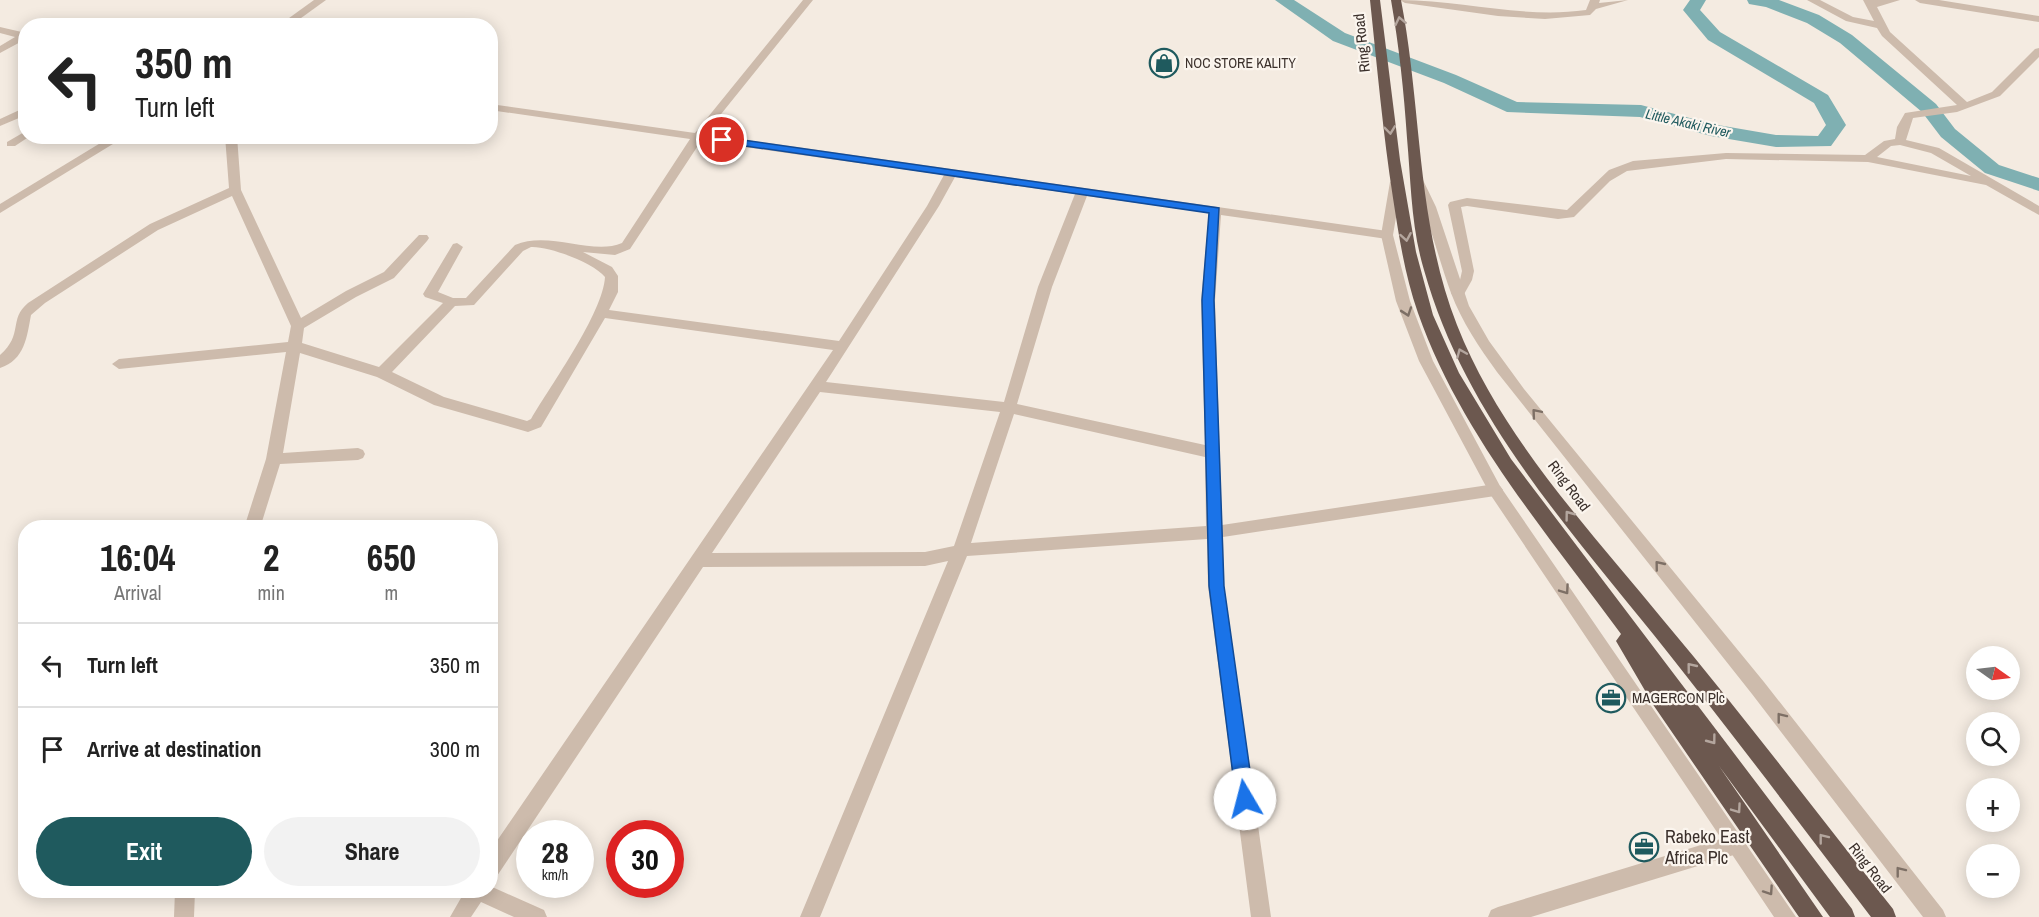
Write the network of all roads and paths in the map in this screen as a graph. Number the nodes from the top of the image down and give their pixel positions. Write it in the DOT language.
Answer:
graph roads {
  1 [pos="321,0"];
  2 [pos="808,0"];
  3 [pos="1375,0"];
  4 [pos="1396,0"];
  5 [pos="1404,0"];
  6 [pos="1623,0"];
  7 [pos="1812,0"];
  8 [pos="1894,0"];
  9 [pos="1920,0"];
  10 [pos="1870,2"];
  11 [pos="1594,4"];
  12 [pos="295,18"];
  13 [pos="2039,20"];
  14 [pos="1880,25"];
  15 [pos="0,30"];
  16 [pos="18,34"];
  17 [pos="18,40"];
  18 [pos="0,50"];
  19 [pos="2039,51"];
  20 [pos="1965,106"];
  21 [pos="498,107"];
  22 [pos="18,116"];
  23 [pos="0,123"];
  24 [pos="698,136"];
  25 [pos="18,139"];
  26 [pos="1900,142"];
  27 [pos="11,144"];
  28 [pos="108,144"];
  29 [pos="232,144"];
  30 [pos="1868,159"];
  31 [pos="951,173"];
  32 [pos="1396,179"];
  33 [pos="1417,180"];
  34 [pos="1993,183"];
  35 [pos="235,190"];
  36 [pos="1082,192"];
  37 [pos="0,209"];
  38 [pos="1215,211"];
  39 [pos="2039,211"];
  40 [pos="1387,235"];
  41 [pos="423,238"];
  42 [pos="556,246"];
  43 [pos="457,247"];
  44 [pos="1458,293"];
  45 [pos="452,302"];
  46 [pos="601,313"];
  47 [pos="298,326"];
  48 [pos="294,346"];
  49 [pos="842,346"];
  50 [pos="0,363"];
  51 [pos="119,364"];
  52 [pos="382,373"];
  53 [pos="815,386"];
  54 [pos="1009,408"];
  55 [pos="1213,453"];
  56 [pos="358,454"];
  57 [pos="274,459"];
  58 [pos="1495,490"];
  59 [pos="255,520"];
  60 [pos="1215,532"];
  61 [pos="961,550"];
  62 [pos="698,560"];
  63 [pos="1592,583"];
  64 [pos="1737,844"];
  65 [pos="498,857"];
  66 [pos="185,898"];
  67 [pos="473,898"];
  68 [pos="494,898"];
  69 [pos="184,917"];
  70 [pos="460,917"];
  71 [pos="537,917"];
  72 [pos="810,917"];
  73 [pos="1261,917"];
  74 [pos="1498,917"];
  75 [pos="1786,917"];
  76 [pos="1812,917"];
  77 [pos="1845,917"];
  78 [pos="1885,917"];
  79 [pos="1936,917"];
  1 -- 12 [label="street"];
  2 -- 24 [label="street"];
  3 -- 32 [label="highway, Ring Road, one-way"];
  33 -- 4 [label="highway, Ring Road, one-way"];
  5 -- 11 [label="street"];
  6 -- 11 [label="street"];
  7 -- 14 [label="street"];
  8 -- 10 [label="street"];
  9 -- 13 [label="street"];
  10 -- 14 [label="street"];
  14 -- 20 [label="street"];
  15 -- 16 [label="street"];
  17 -- 18 [label="street"];
  19 -- 20 [label="street"];
  20 -- 26 [label="street"];
  21 -- 24 [label="street"];
  22 -- 23 [label="street"];
  24 -- 31 [label="street"];
  24 -- 42 [label="street"];
  25 -- 27 [label="street"];
  26 -- 30 [label="street"];
  26 -- 34 [label="street"];
  28 -- 37 [label="street"];
  29 -- 35 [label="street"];
  30 -- 34 [label="street"];
  30 -- 44 [label="street"];
  31 -- 36 [label="street"];
  31 -- 49 [label="street"];
  32 -- 40 [label="street"];
  32 -- 63 [label="highway, Ring Road, one-way"];
  33 -- 44 [label="street"];
  78 -- 33 [label="highway, Ring Road, one-way"];
  34 -- 39 [label="street"];
  35 -- 47 [label="street"];
  35 -- 50 [label="street"];
  36 -- 38 [label="street"];
  36 -- 54 [label="street"];
  38 -- 40 [label="street"];
  38 -- 55 [label="street"];
  40 -- 58 [label="street, one-way"];
  41 -- 47 [label="street"];
  42 -- 45 [label="street"];
  42 -- 46 [label="street"];
  43 -- 45 [label="street"];
  79 -- 44 [label="street, one-way"];
  45 -- 52 [label="street"];
  46 -- 49 [label="street"];
  46 -- 52 [label="street"];
  47 -- 48 [label="street"];
  48 -- 51 [label="street"];
  48 -- 52 [label="street"];
  48 -- 57 [label="street"];
  49 -- 53 [label="street"];
  53 -- 54 [label="street"];
  53 -- 62 [label="street"];
  54 -- 55 [label="street"];
  54 -- 61 [label="street"];
  55 -- 60 [label="street"];
  56 -- 57 [label="street"];
  57 -- 59 [label="street"];
  58 -- 60 [label="street"];
  58 -- 64 [label="street, one-way"];
  60 -- 61 [label="street"];
  60 -- 73 [label="street"];
  61 -- 62 [label="street"];
  61 -- 72 [label="street"];
  62 -- 65 [label="street"];
  63 -- 76 [label="highway, one-way"];
  63 -- 77 [label="highway, Ring Road, one-way"];
  64 -- 74 [label="street"];
  64 -- 75 [label="street, one-way"];
  66 -- 69 [label="street"];
  67 -- 70 [label="street"];
  68 -- 71 [label="street"];
}
